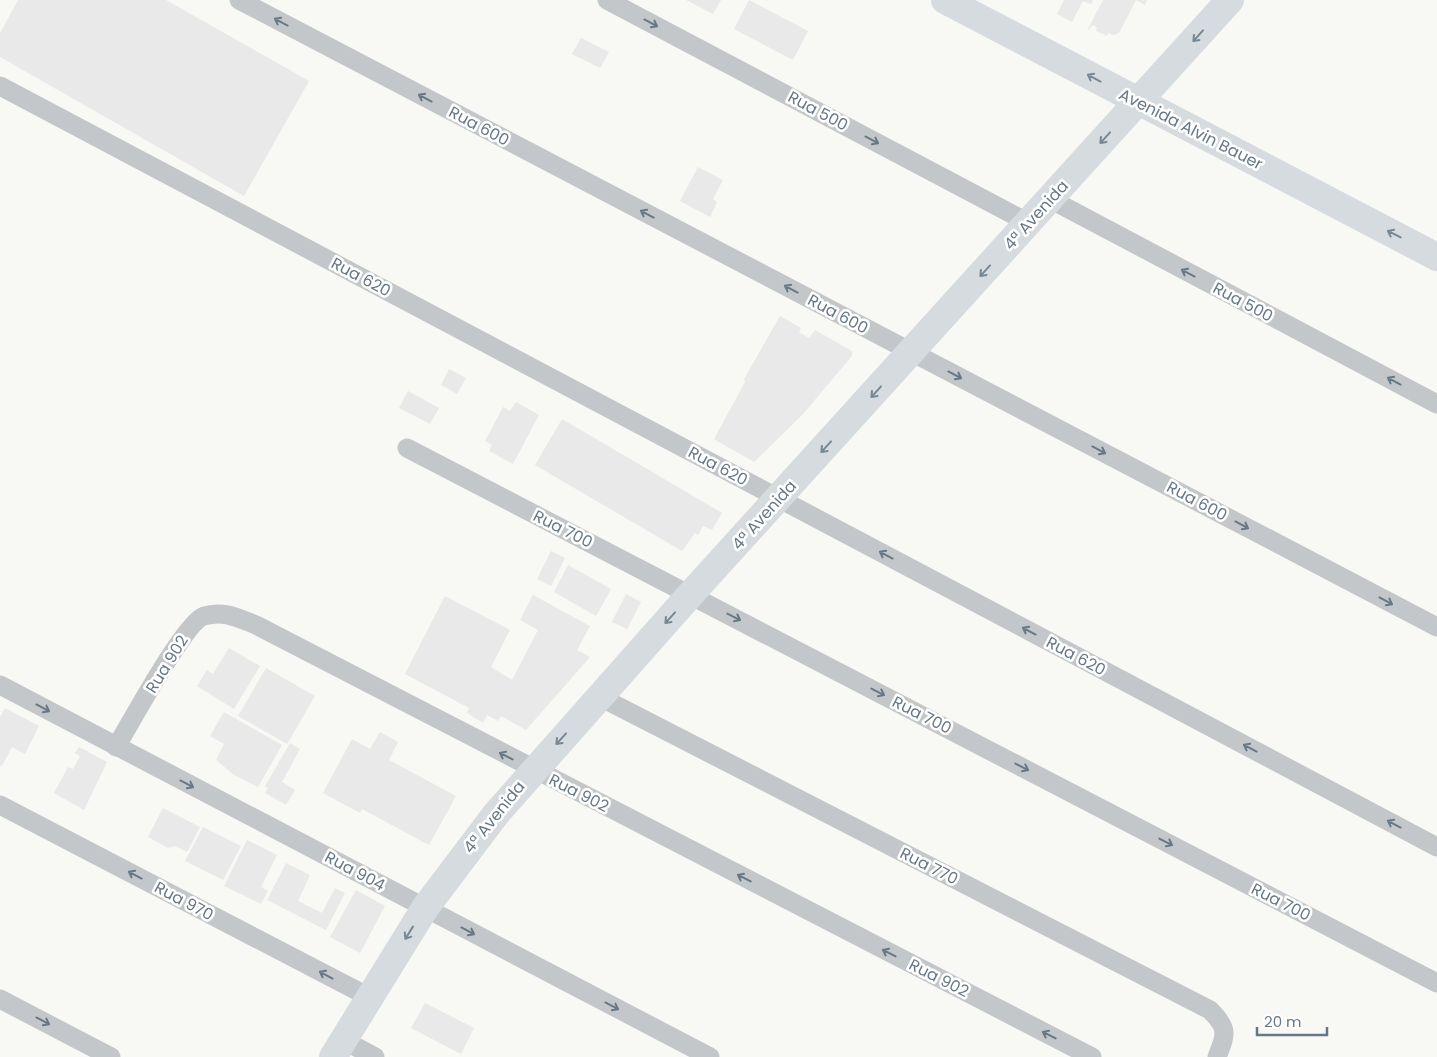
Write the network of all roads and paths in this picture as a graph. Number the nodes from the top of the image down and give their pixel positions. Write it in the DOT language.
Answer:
graph roads {
  1 [pos="239,0"];
  2 [pos="607,0"];
  3 [pos="945,0"];
  4 [pos="1230,0"];
  5 [pos="0,86"];
  6 [pos="1138,102"];
  7 [pos="1050,200"];
  8 [pos="1029,222"];
  9 [pos="1437,257"];
  10 [pos="911,352"];
  11 [pos="1437,404"];
  12 [pos="407,448"];
  13 [pos="779,498"];
  14 [pos="690,595"];
  15 [pos="1437,627"];
  16 [pos="0,685"];
  17 [pos="600,696"];
  18 [pos="116,746"];
  19 [pos="533,770"];
  20 [pos="0,805"];
  21 [pos="1437,847"];
  22 [pos="425,908"];
  23 [pos="1437,983"];
  24 [pos="369,997"];
  25 [pos="0,999"];
  26 [pos="338,1049"];
  27 [pos="111,1057"];
  28 [pos="375,1057"];
  29 [pos="710,1057"];
  30 [pos="1092,1057"];
  31 [pos="1216,1057"];
  10 -- 1 [label="street, Rua 600, one-way"];
  2 -- 8 [label="street, Rua 500, one-way"];
  6 -- 3 [label="main road, Avenida Alvin Bauer, one-way"];
  4 -- 6 [label="main road, 4ª Avenida, one-way"];
  5 -- 13 [label="street, Rua 620"];
  6 -- 7 [label="main road, 4ª Avenida, one-way"];
  9 -- 6 [label="main road, Avenida Alvin Bauer, one-way"];
  7 -- 8 [label="main road, 4ª Avenida"];
  11 -- 7 [label="street, Rua 500, one-way"];
  8 -- 10 [label="main road, 4ª Avenida, one-way"];
  10 -- 13 [label="main road, 4ª Avenida, one-way"];
  10 -- 15 [label="street, Rua 600, one-way"];
  12 -- 14 [label="street, Rua 700"];
  13 -- 14 [label="main road, 4ª Avenida"];
  21 -- 13 [label="street, Rua 620, one-way"];
  14 -- 17 [label="main road, 4ª Avenida, one-way"];
  14 -- 23 [label="street, Rua 700, one-way"];
  16 -- 18 [label="street, Rua 904, one-way"];
  17 -- 19 [label="main road, 4ª Avenida, one-way"];
  17 -- 31 [label="street, Rua 770"];
  19 -- 18 [label="street, Rua 902, one-way"];
  18 -- 22 [label="street, Rua 904, one-way"];
  19 -- 22 [label="main road, 4ª Avenida"];
  30 -- 19 [label="street, Rua 902, one-way"];
  24 -- 20 [label="street, Rua 970, one-way"];
  22 -- 24 [label="main road, 4ª Avenida, one-way"];
  22 -- 29 [label="street, Rua 904, one-way"];
  24 -- 26 [label="main road, 4ª Avenida"];
  25 -- 27 [label="street, one-way"];
  26 -- 28 [label="street"];
}
